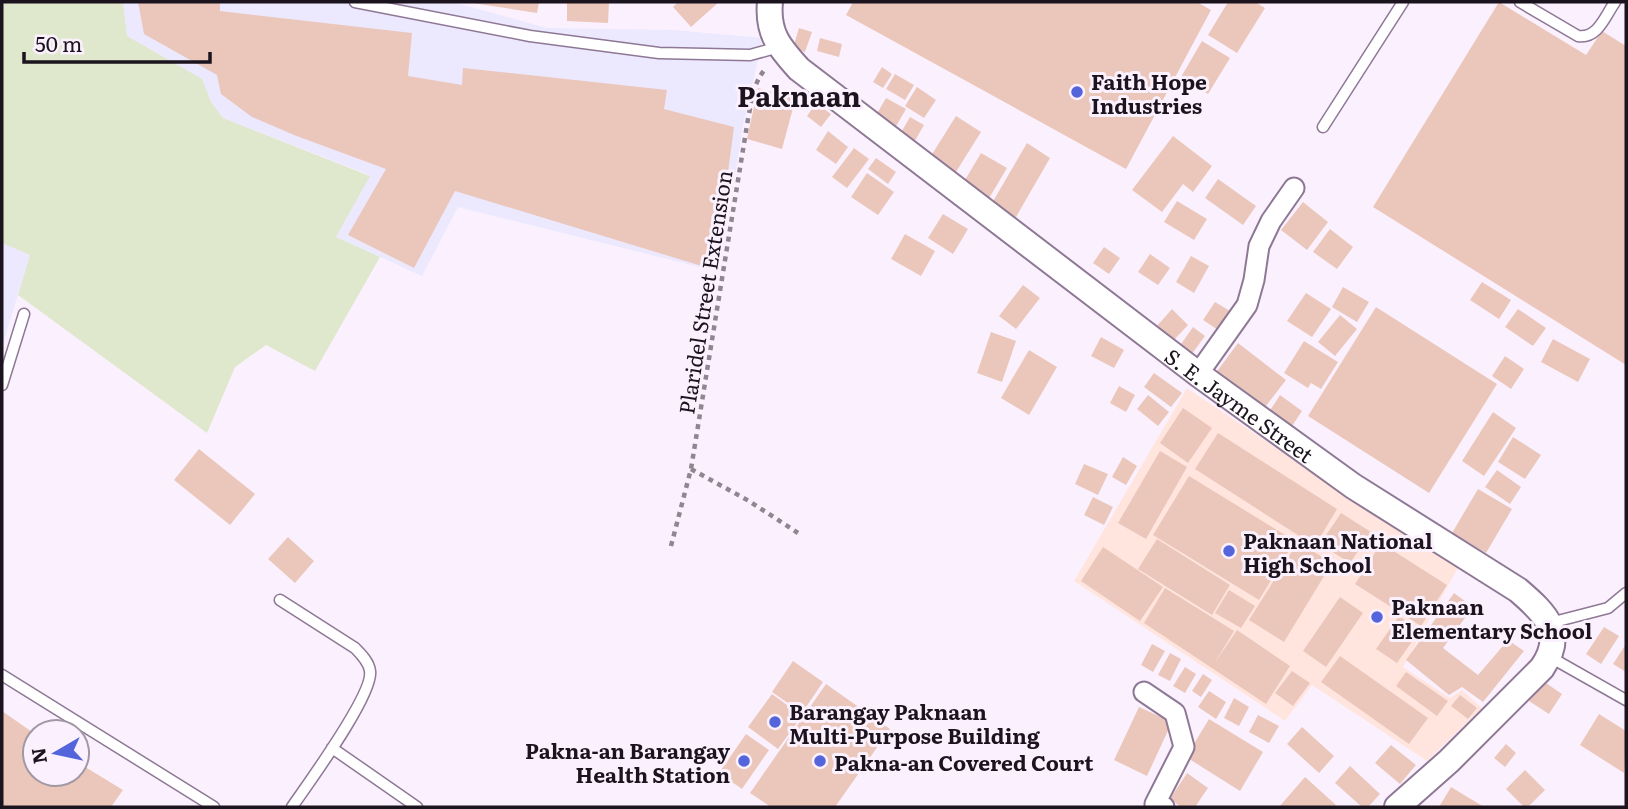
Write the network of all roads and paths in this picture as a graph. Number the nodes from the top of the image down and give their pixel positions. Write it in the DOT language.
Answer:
graph roads {
  1 [pos="355,2"];
  2 [pos="770,2"];
  3 [pos="1403,2"];
  4 [pos="1520,2"];
  5 [pos="1615,2"];
  6 [pos="781,49"];
  7 [pos="1323,127"];
  8 [pos="1294,188"];
  9 [pos="23,314"];
  10 [pos="1198,374"];
  11 [pos="2,385"];
  12 [pos="691,469"];
  13 [pos="798,533"];
  14 [pos="671,546"];
  15 [pos="1626,593"];
  16 [pos="280,600"];
  17 [pos="1550,623"];
  18 [pos="1549,657"];
  19 [pos="2,675"];
  20 [pos="1144,692"];
  21 [pos="1626,700"];
  22 [pos="332,748"];
  23 [pos="214,807"];
  24 [pos="292,807"];
  25 [pos="417,807"];
  26 [pos="1164,807"];
  27 [pos="1397,807"];
  1 -- 6 [label="lane"];
  2 -- 6 [label="street, S. E. Jayme Street"];
  3 -- 7 [label="lane"];
  4 -- 5 [label="lane"];
  6 -- 10 [label="street, S. E. Jayme Street"];
  6 -- 12 [label="path, Plaridel Street Extension"];
  8 -- 10 [label="street"];
  9 -- 11 [label="lane"];
  10 -- 17 [label="street, S. E. Jayme Street"];
  12 -- 13 [label="path"];
  12 -- 14 [label="path, Plaridel Street Extension"];
  15 -- 17 [label="lane"];
  16 -- 22 [label="lane"];
  17 -- 18 [label="street"];
  18 -- 21 [label="lane"];
  18 -- 27 [label="street"];
  19 -- 23 [label="lane"];
  20 -- 26 [label="street"];
  22 -- 24 [label="lane"];
  22 -- 25 [label="lane"];
}
